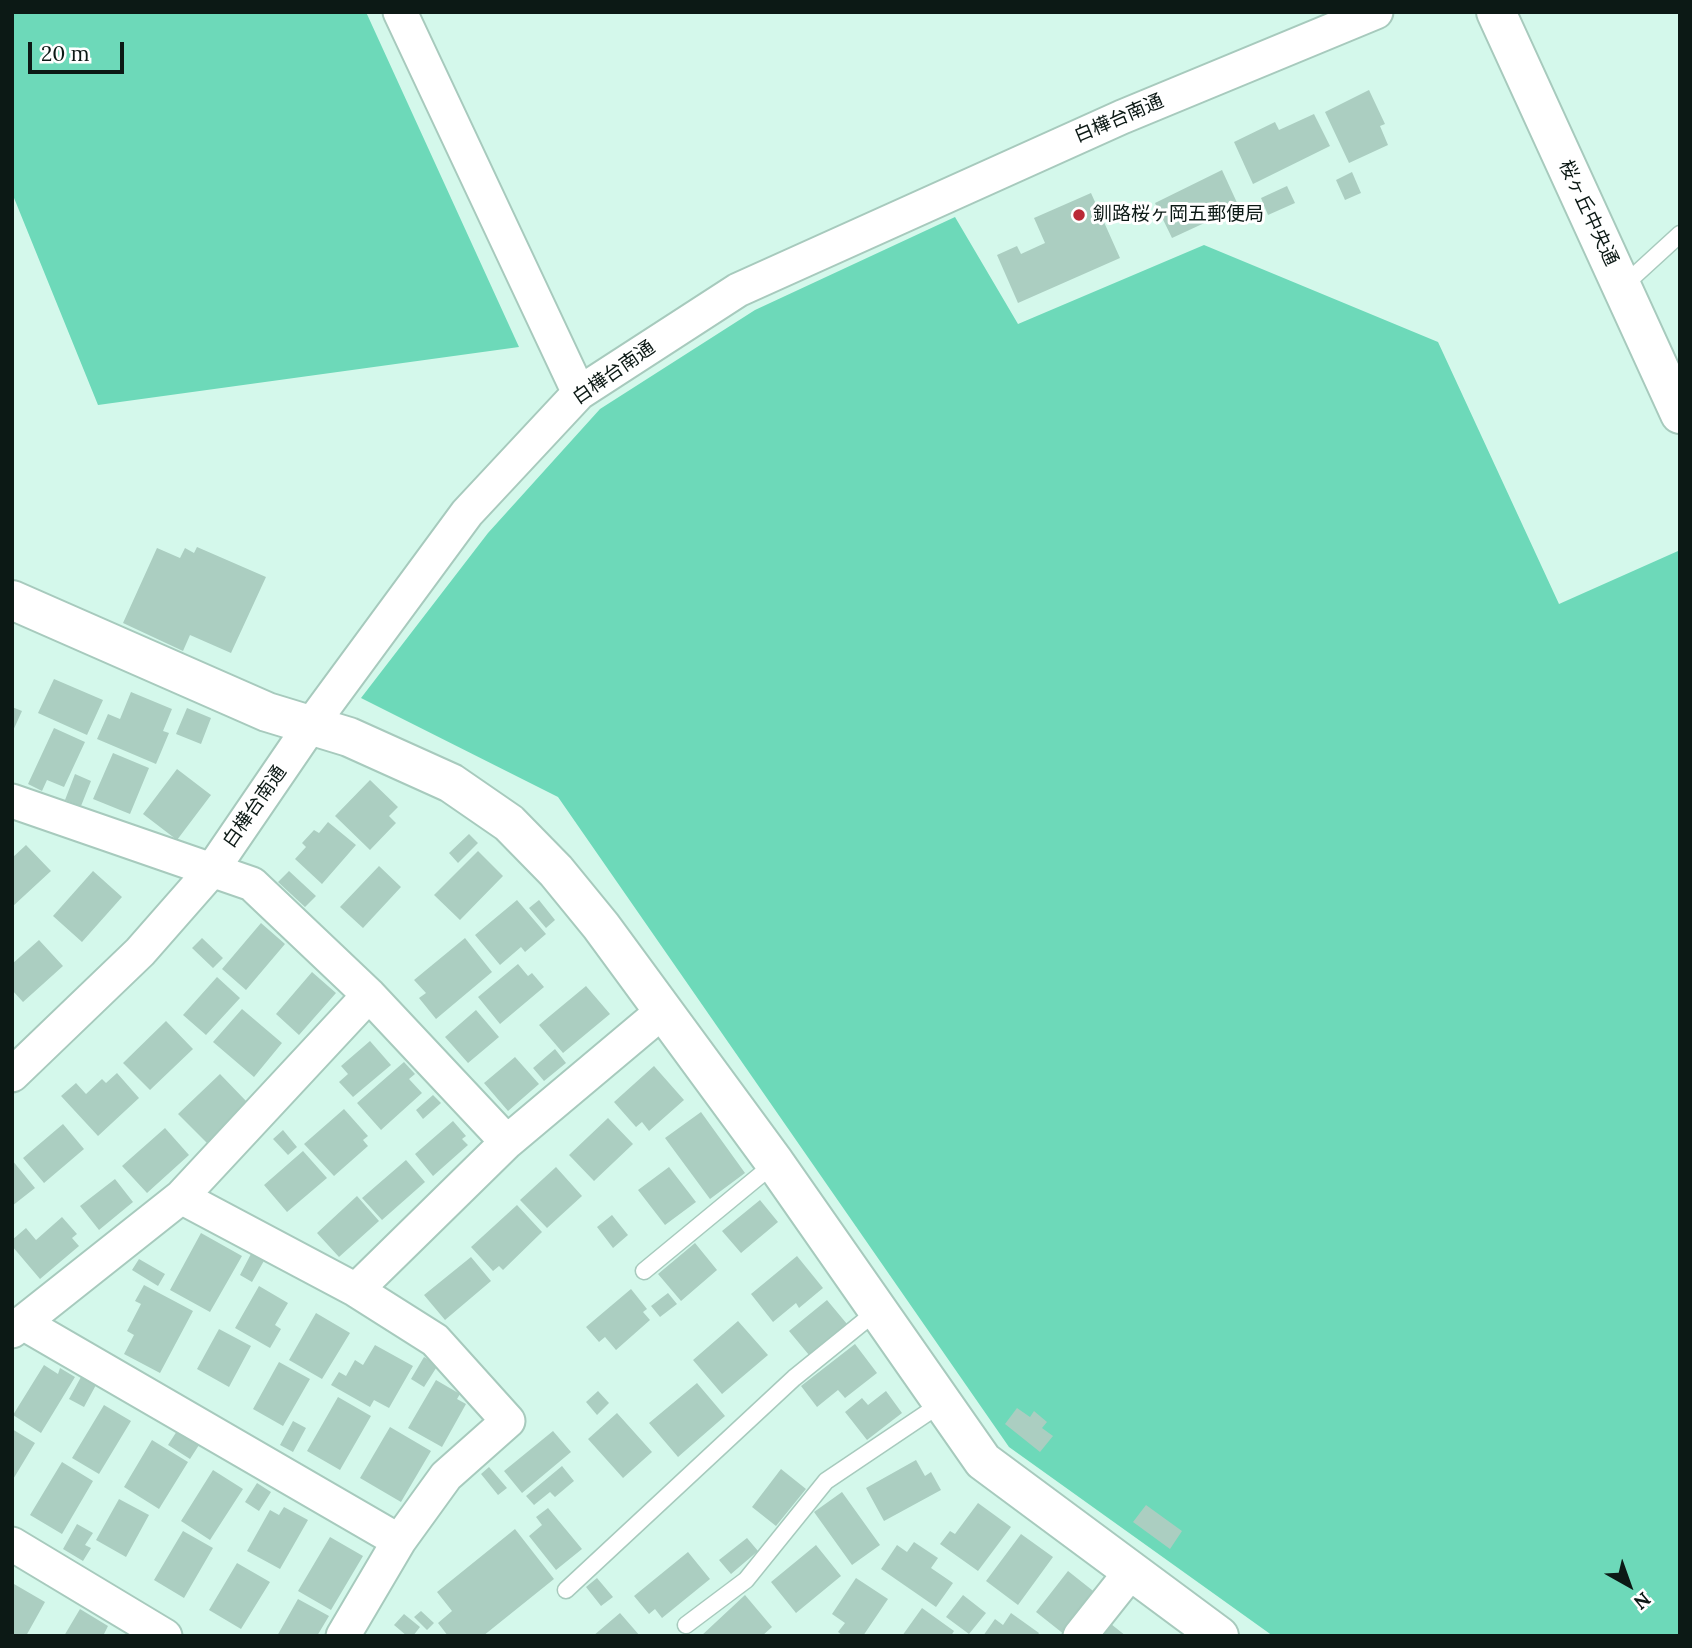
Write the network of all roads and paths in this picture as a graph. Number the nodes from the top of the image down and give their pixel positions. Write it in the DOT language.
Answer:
graph roads {
  1 [pos="400,12"];
  2 [pos="1376,12"];
  3 [pos="1496,12"];
  4 [pos="1680,234"];
  5 [pos="1622,288"];
  6 [pos="1675,391"];
  7 [pos="579,393"];
  8 [pos="12,600"];
  9 [pos="311,725"];
  10 [pos="12,801"];
  11 [pos="212,870"];
  12 [pos="369,995"];
  13 [pos="663,1011"];
  14 [pos="12,1074"];
  15 [pos="507,1142"];
  16 [pos="775,1163"];
  17 [pos="181,1197"];
  18 [pos="644,1271"];
  19 [pos="356,1290"];
  20 [pos="878,1310"];
  21 [pos="18,1327"];
  22 [pos="942,1403"];
  23 [pos="399,1541"];
  24 [pos="12,1544"];
  25 [pos="1130,1573"];
  26 [pos="566,1590"];
  27 [pos="686,1626"];
  28 [pos="145,1631"];
  29 [pos="343,1636"];
  30 [pos="1080,1636"];
  31 [pos="1219,1636"];
  1 -- 7 [label="street"];
  2 -- 7 [label="street, 白樺台南通"];
  3 -- 5 [label="street, 桜ヶ丘中央通"];
  4 -- 5 [label="lane"];
  5 -- 6 [label="street, 桜ヶ丘中央通"];
  7 -- 9 [label="street, 白樺台南通"];
  8 -- 9 [label="street"];
  9 -- 11 [label="street, 白樺台南通"];
  9 -- 13 [label="street"];
  10 -- 11 [label="street"];
  11 -- 12 [label="street"];
  11 -- 14 [label="street, 白樺台南通"];
  12 -- 15 [label="street"];
  12 -- 17 [label="street"];
  13 -- 15 [label="street"];
  13 -- 16 [label="street"];
  15 -- 19 [label="street"];
  16 -- 18 [label="lane"];
  16 -- 20 [label="street"];
  17 -- 19 [label="street"];
  17 -- 21 [label="street"];
  19 -- 23 [label="street"];
  20 -- 22 [label="street"];
  20 -- 26 [label="lane"];
  21 -- 23 [label="street"];
  22 -- 25 [label="street"];
  22 -- 27 [label="lane"];
  23 -- 29 [label="street"];
  24 -- 28 [label="street"];
  25 -- 30 [label="street"];
  25 -- 31 [label="street"];
}
